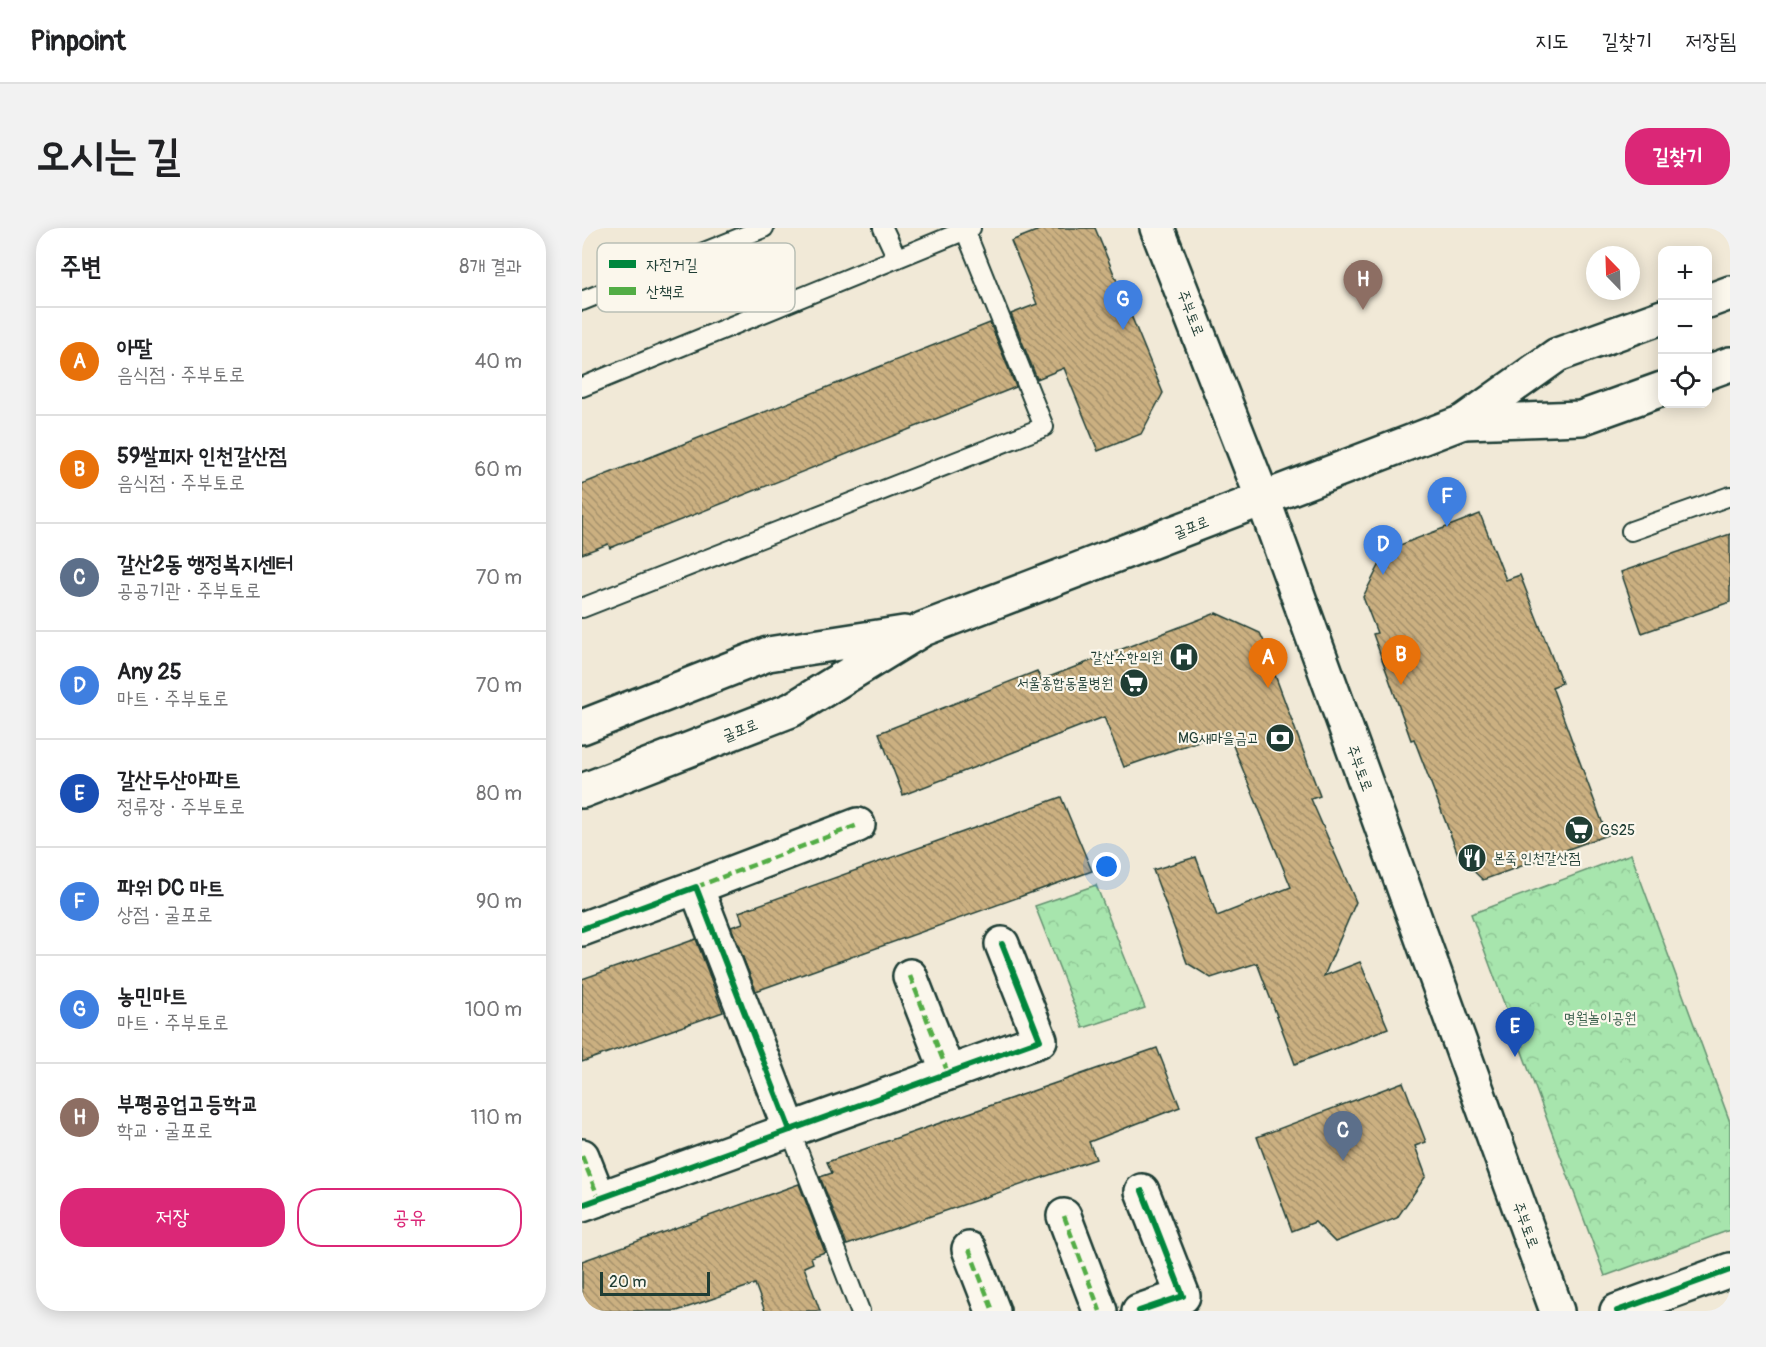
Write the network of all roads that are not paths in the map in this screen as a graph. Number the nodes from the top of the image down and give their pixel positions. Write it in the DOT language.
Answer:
graph roads {
  1 [pos="764,228"];
  2 [pos="883,228"];
  3 [pos="1157,228"];
  4 [pos="968,229"];
  5 [pos="727,243"];
  6 [pos="897,258"];
  7 [pos="1730,293"];
  8 [pos="597,295"];
  9 [pos="795,300"];
  10 [pos="1710,300"];
  11 [pos="582,301"];
  12 [pos="765,312"];
  13 [pos="1658,318"];
  14 [pos="1730,364"];
  15 [pos="1712,370"];
  16 [pos="582,387"];
  17 [pos="1658,389"];
  18 [pos="1463,422"];
  19 [pos="1730,496"];
  20 [pos="1263,499"];
  21 [pos="1631,531"];
  22 [pos="582,608"];
  23 [pos="918,631"];
  24 [pos="582,727"];
  25 [pos="582,791"];
  26 [pos="858,825"];
  27 [pos="696,887"];
  28 [pos="582,929"];
  29 [pos="1002,944"];
  30 [pos="910,976"];
  31 [pos="948,1073"];
  32 [pos="790,1130"];
  33 [pos="582,1156"];
  34 [pos="1142,1191"];
  35 [pos="590,1202"];
  36 [pos="1064,1216"];
  37 [pos="969,1249"];
  38 [pos="1730,1270"];
  39 [pos="860,1311"];
  40 [pos="993,1311"];
  41 [pos="1100,1311"];
  42 [pos="1139,1311"];
  43 [pos="1557,1311"];
  44 [pos="1617,1311"];
  1 -- 5 [label="lane"];
  2 -- 6 [label="lane"];
  3 -- 20 [label="main road, 주부토로"];
  4 -- 6 [label="lane"];
  4 -- 22 [label="lane"];
  6 -- 9 [label="lane"];
  7 -- 10 [label="main road"];
  8 -- 11 [label="lane"];
  12 -- 16 [label="lane"];
  13 -- 18 [label="main road, 굴포로"];
  14 -- 15 [label="main road"];
  17 -- 18 [label="main road, 굴포로"];
  18 -- 20 [label="main road, 굴포로"];
  19 -- 21 [label="lane"];
  20 -- 23 [label="main road, 굴포로"];
  20 -- 43 [label="main road, 주부토로"];
  23 -- 24 [label="main road, 굴포로"];
  23 -- 25 [label="main road, 굴포로"];
  26 -- 27 [label="main road"];
  27 -- 28 [label="main road"];
  27 -- 32 [label="main road"];
  29 -- 31 [label="main road"];
  30 -- 31 [label="main road"];
  31 -- 32 [label="main road"];
  32 -- 35 [label="main road"];
  32 -- 39 [label="lane"];
  33 -- 35 [label="main road"];
  34 -- 42 [label="main road"];
  36 -- 41 [label="main road"];
  37 -- 40 [label="main road"];
  38 -- 44 [label="main road"];
}
